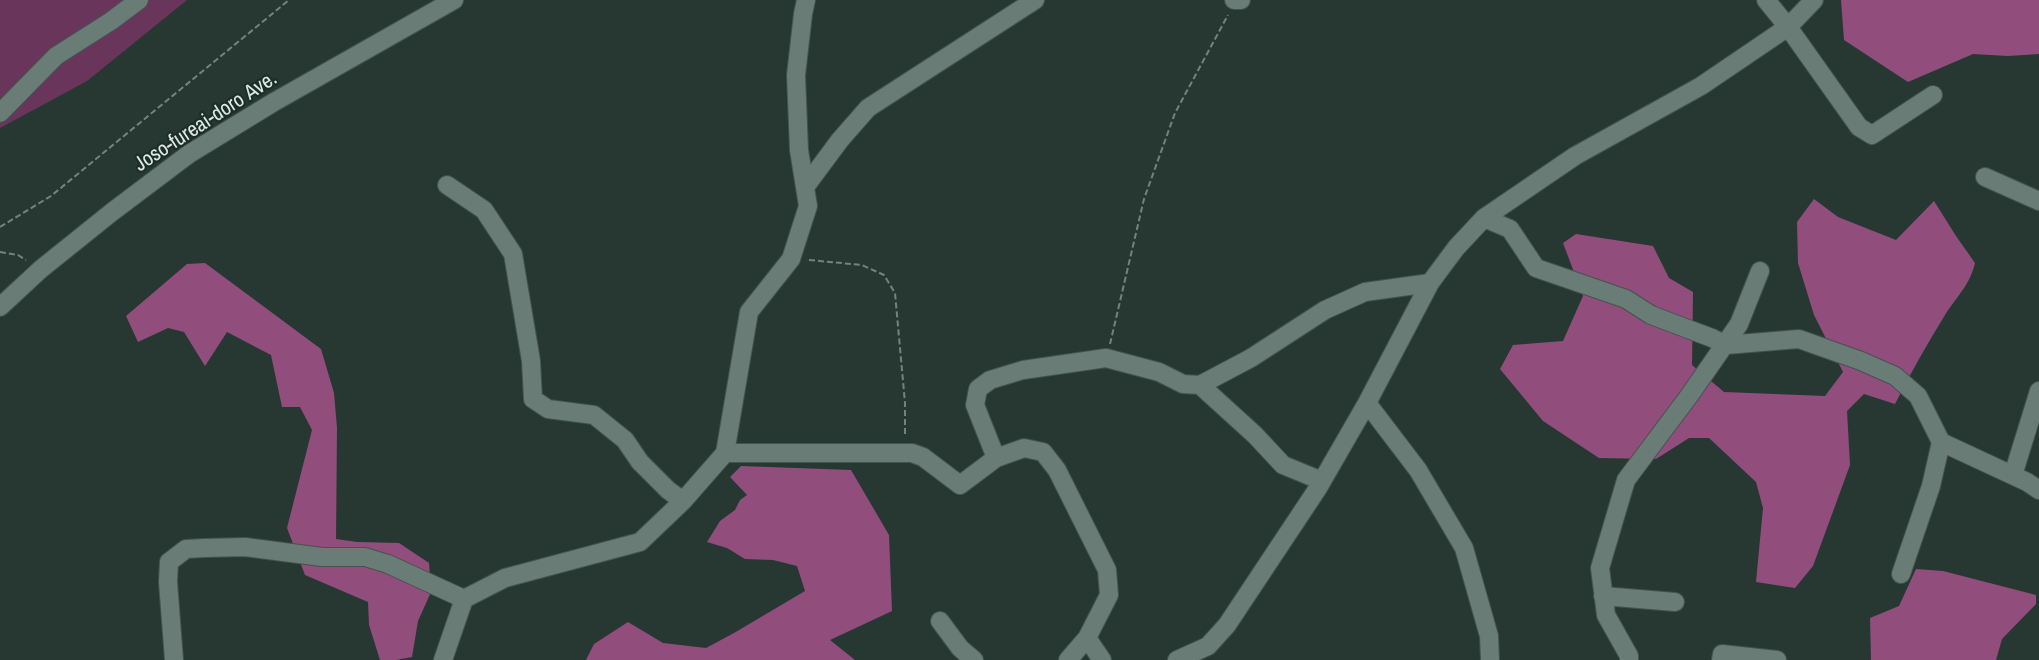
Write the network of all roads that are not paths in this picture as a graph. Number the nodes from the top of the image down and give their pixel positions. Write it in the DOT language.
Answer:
graph roads {
  1 [pos="139,0"];
  2 [pos="454,0"];
  3 [pos="806,0"];
  4 [pos="1035,0"];
  5 [pos="1235,0"];
  6 [pos="1241,0"];
  7 [pos="1766,0"];
  8 [pos="1814,0"];
  9 [pos="1788,27"];
  10 [pos="1933,95"];
  11 [pos="0,113"];
  12 [pos="1985,177"];
  13 [pos="447,185"];
  14 [pos="806,187"];
  15 [pos="2039,201"];
  16 [pos="1484,218"];
  17 [pos="1760,271"];
  18 [pos="1430,283"];
  19 [pos="0,307"];
  20 [pos="1726,345"];
  21 [pos="1200,385"];
  22 [pos="2039,391"];
  23 [pos="1367,403"];
  24 [pos="1941,441"];
  25 [pos="725,453"];
  26 [pos="996,458"];
  27 [pos="2013,476"];
  28 [pos="1322,481"];
  29 [pos="2039,490"];
  30 [pos="683,501"];
  31 [pos="1901,574"];
  32 [pos="1603,596"];
  33 [pos="464,599"];
  34 [pos="1675,603"];
  35 [pos="940,621"];
  36 [pos="1087,638"];
  37 [pos="174,660"];
  38 [pos="443,660"];
  39 [pos="974,660"];
  40 [pos="1068,660"];
  41 [pos="1102,660"];
  42 [pos="1178,660"];
  43 [pos="1491,660"];
  44 [pos="1629,660"];
  45 [pos="1721,660"];
  46 [pos="1777,660"];
  1 -- 11 [label="street"];
  2 -- 19 [label="street, Joso-fureai-doro Ave."];
  3 -- 14 [label="street"];
  4 -- 14 [label="street"];
  5 -- 6 [label="street"];
  7 -- 9 [label="street"];
  8 -- 9 [label="street"];
  9 -- 10 [label="street"];
  9 -- 16 [label="street"];
  12 -- 15 [label="street"];
  13 -- 30 [label="street"];
  14 -- 25 [label="street"];
  16 -- 18 [label="street"];
  16 -- 20 [label="street"];
  17 -- 20 [label="street"];
  18 -- 21 [label="street"];
  18 -- 23 [label="street"];
  20 -- 24 [label="street"];
  20 -- 32 [label="street"];
  21 -- 26 [label="street"];
  21 -- 28 [label="street"];
  22 -- 27 [label="street"];
  23 -- 28 [label="street"];
  23 -- 43 [label="street"];
  24 -- 27 [label="street"];
  24 -- 31 [label="street"];
  25 -- 26 [label="street"];
  25 -- 30 [label="street"];
  26 -- 36 [label="street"];
  27 -- 29 [label="street"];
  28 -- 42 [label="street"];
  30 -- 33 [label="street"];
  32 -- 34 [label="street"];
  32 -- 44 [label="street"];
  33 -- 37 [label="street"];
  33 -- 38 [label="street"];
  35 -- 39 [label="street"];
  36 -- 40 [label="street"];
  36 -- 41 [label="street"];
  45 -- 46 [label="street"];
}
